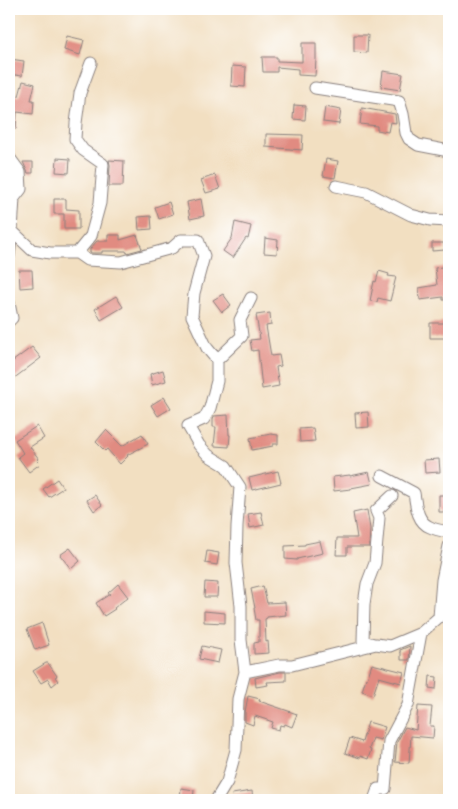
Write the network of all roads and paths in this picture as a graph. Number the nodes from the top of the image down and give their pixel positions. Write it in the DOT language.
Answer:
graph roads {
  1 [pos="91,63"];
  2 [pos="315,88"];
  3 [pos="449,151"];
  4 [pos="9,157"];
  5 [pos="336,186"];
  6 [pos="449,221"];
  7 [pos="12,231"];
  8 [pos="77,253"];
  9 [pos="9,256"];
  10 [pos="251,298"];
  11 [pos="9,303"];
  12 [pos="9,321"];
  13 [pos="217,360"];
  14 [pos="382,476"];
  15 [pos="392,496"];
  16 [pos="449,532"];
  17 [pos="449,546"];
  18 [pos="421,633"];
  19 [pos="376,644"];
  20 [pos="245,672"];
  21 [pos="216,800"];
  22 [pos="374,800"];
  1 -- 8 [label="street"];
  2 -- 3 [label="street"];
  4 -- 7 [label="street"];
  5 -- 6 [label="street"];
  7 -- 8 [label="street"];
  7 -- 9 [label="street"];
  8 -- 13 [label="street"];
  10 -- 13 [label="street"];
  11 -- 12 [label="street"];
  13 -- 20 [label="street"];
  14 -- 16 [label="street"];
  15 -- 19 [label="street"];
  17 -- 18 [label="street"];
  18 -- 19 [label="street"];
  18 -- 22 [label="street"];
  19 -- 20 [label="street"];
  20 -- 21 [label="street"];
}
